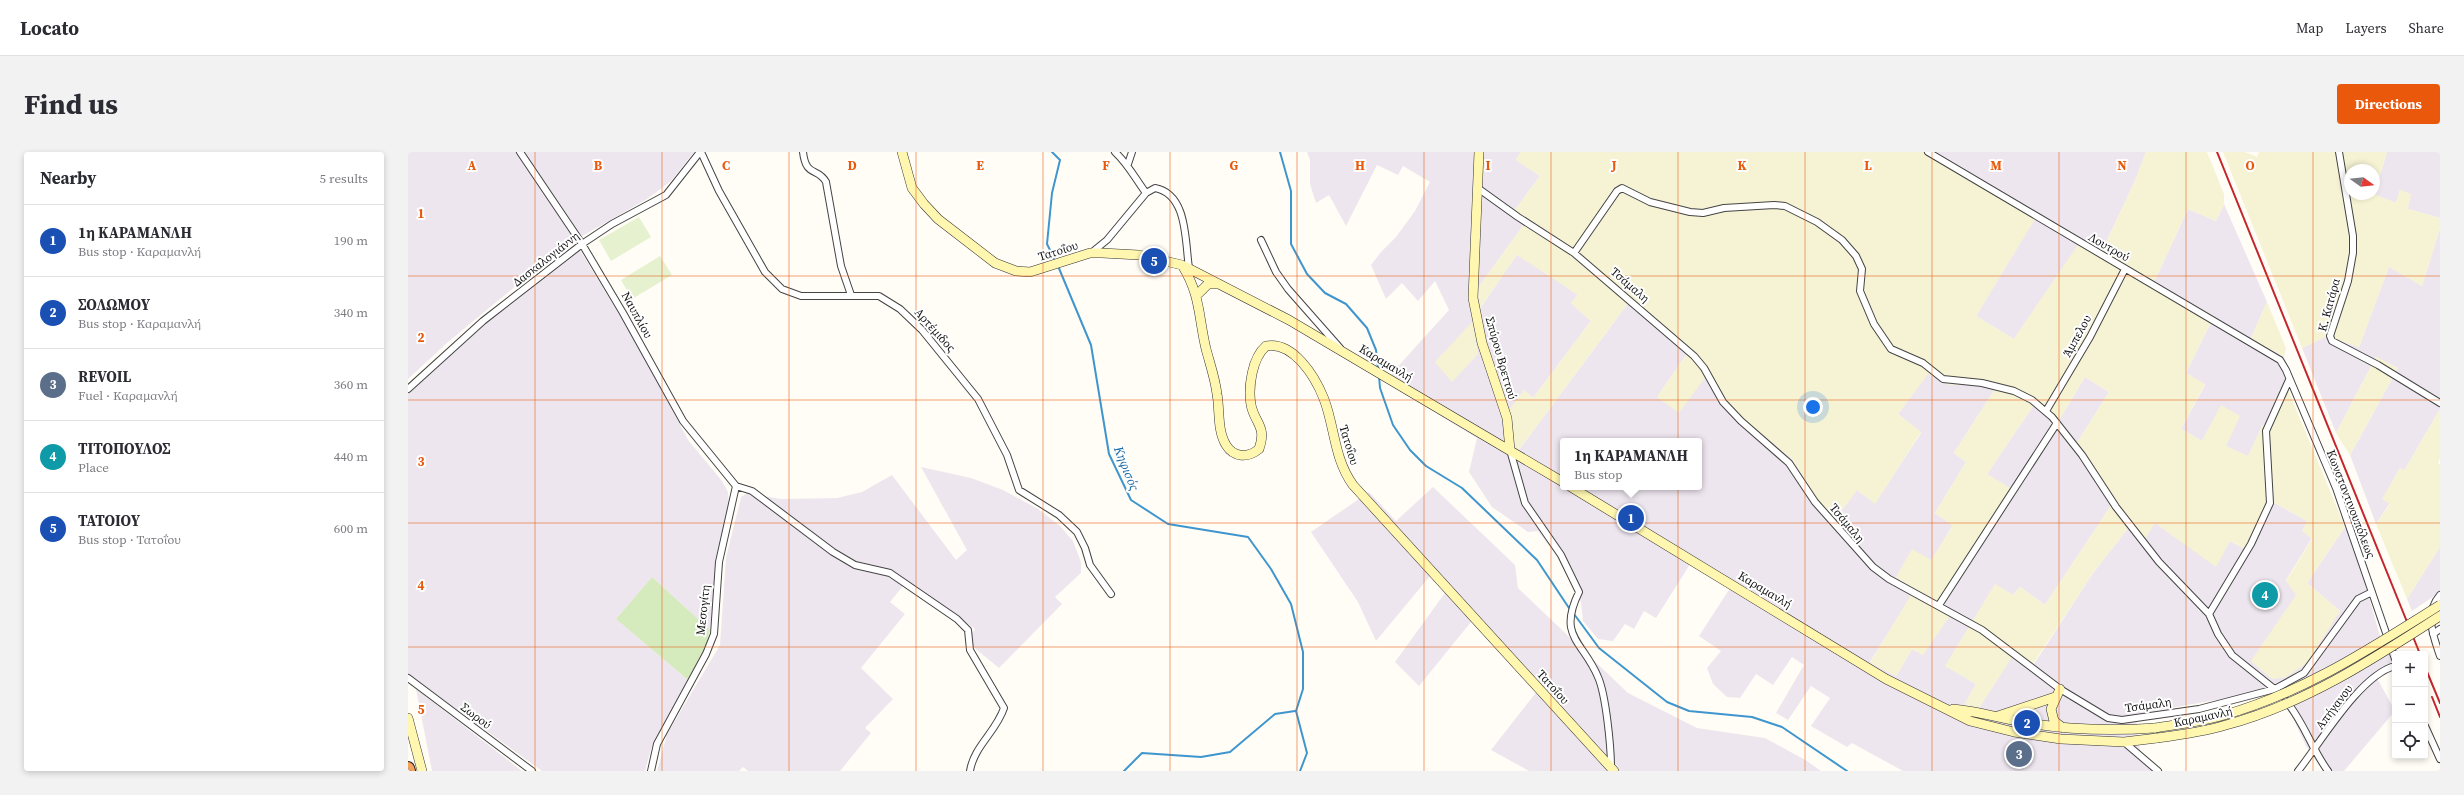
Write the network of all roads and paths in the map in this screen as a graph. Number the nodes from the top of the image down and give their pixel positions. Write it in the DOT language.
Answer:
graph roads {
  1 [pos="520,152"];
  2 [pos="701,152"];
  3 [pos="803,152"];
  4 [pos="902,152"];
  5 [pos="1114,152"];
  6 [pos="1132,152"];
  7 [pos="1479,152"];
  8 [pos="1928,152"];
  9 [pos="2340,153"];
  10 [pos="1128,164"];
  11 [pos="1479,189"];
  12 [pos="1146,193"];
  13 [pos="1261,240"];
  14 [pos="582,244"];
  15 [pos="1574,253"];
  16 [pos="1090,254"];
  17 [pos="1188,268"];
  18 [pos="2125,269"];
  19 [pos="1221,284"];
  20 [pos="1199,293"];
  21 [pos="850,295"];
  22 [pos="1199,308"];
  23 [pos="1344,352"];
  24 [pos="2280,360"];
  25 [pos="2289,380"];
  26 [pos="408,389"];
  27 [pos="2440,403"];
  28 [pos="2046,412"];
  29 [pos="2057,423"];
  30 [pos="1510,450"];
  31 [pos="1560,480"];
  32 [pos="736,486"];
  33 [pos="1576,490"];
  34 [pos="2372,592"];
  35 [pos="1111,594"];
  36 [pos="2440,596"];
  37 [pos="1939,605"];
  38 [pos="2440,605"];
  39 [pos="2209,614"];
  40 [pos="2440,616"];
  41 [pos="2440,629"];
  42 [pos="2433,634"];
  43 [pos="2392,651"];
  44 [pos="2440,656"];
  45 [pos="2392,667"];
  46 [pos="408,678"];
  47 [pos="2060,689"];
  48 [pos="2275,689"];
  49 [pos="2055,697"];
  50 [pos="1949,709"];
  51 [pos="1996,716"];
  52 [pos="408,718"];
  53 [pos="2064,728"];
  54 [pos="2428,733"];
  55 [pos="2124,742"];
  56 [pos="2314,752"];
  57 [pos="2440,759"];
  58 [pos="408,768"];
  59 [pos="1612,769"];
  60 [pos="409,771"];
  61 [pos="422,771"];
  62 [pos="532,771"];
  63 [pos="651,771"];
  64 [pos="970,771"];
  65 [pos="2158,771"];
  66 [pos="2298,771"];
  67 [pos="2328,771"];
  1 -- 14 [label="street, Ναυπλίου"];
  2 -- 14 [label="street, Δασκαλογιάννη"];
  2 -- 21 [label="street, Αρτέμιδος"];
  3 -- 21 [label="street"];
  4 -- 16 [label="main road, Τατοΐου"];
  5 -- 10 [label="street"];
  6 -- 10 [label="street"];
  7 -- 11 [label="main road, Σπύρου Βρεττού"];
  8 -- 18 [label="street, Λουτρού"];
  9 -- 27 [label="street, Κ. Κατάρα"];
  10 -- 12 [label="street"];
  11 -- 15 [label="street, Τσάμαλη"];
  11 -- 30 [label="main road, Σπύρου Βρεττού"];
  12 -- 16 [label="street"];
  12 -- 17 [label="street"];
  13 -- 23 [label="street"];
  14 -- 26 [label="street, Δασκαλογιάννη"];
  14 -- 32 [label="street, Ναυπλίου"];
  15 -- 28 [label="street"];
  15 -- 37 [label="street, Τσάμαλη"];
  16 -- 17 [label="main road, Τατοΐου"];
  17 -- 19 [label="main road, Καραμανλή"];
  17 -- 20 [label="main road, Τατοΐου"];
  17 -- 22 [label="main road, Τατοΐου"];
  18 -- 24 [label="street, Λουτρού"];
  18 -- 28 [label="street, Άμπελου"];
  19 -- 20 [label="main road"];
  19 -- 23 [label="main road, Καραμανλή"];
  20 -- 22 [label="main road, Τατοΐου"];
  21 -- 35 [label="street, Αρτέμιδος"];
  22 -- 59 [label="main road, Τατοΐου"];
  23 -- 30 [label="main road, Καραμανλή"];
  24 -- 25 [label="street, Κωνσταντινουπόλεως"];
  25 -- 34 [label="street, Κωνσταντινουπόλεως"];
  25 -- 39 [label="street"];
  28 -- 29 [label="street"];
  29 -- 37 [label="street"];
  29 -- 39 [label="street"];
  30 -- 31 [label="main road, Καραμανλή"];
  30 -- 59 [label="street"];
  32 -- 63 [label="street, Μεσογίτη"];
  32 -- 64 [label="street"];
  33 -- 50 [label="main road, Καραμανλή"];
  34 -- 43 [label="street, Κωνσταντινουπόλεως"];
  34 -- 48 [label="street, Τσάμαλη"];
  36 -- 42 [label="street"];
  37 -- 47 [label="street, Τσάμαλη"];
  38 -- 53 [label="main road, Καραμανλή, bridge"];
  39 -- 48 [label="street"];
  40 -- 55 [label="main road, Καραμανλή, bridge"];
  41 -- 42 [label="street"];
  42 -- 44 [label="street"];
  45 -- 56 [label="street, Απήγανου"];
  46 -- 62 [label="street, Σωρού"];
  47 -- 48 [label="street, Τσάμαλη"];
  47 -- 49 [label="main road"];
  48 -- 56 [label="street"];
  49 -- 51 [label="main road"];
  49 -- 53 [label="main road"];
  50 -- 51 [label="main road, Καραμανλή"];
  50 -- 55 [label="main road, Καραμανλή"];
  51 -- 53 [label="main road, Καραμανλή"];
  52 -- 61 [label="main road"];
  54 -- 57 [label="street"];
  55 -- 65 [label="street"];
  56 -- 66 [label="street, Απήγανου"];
  56 -- 67 [label="street"];
  58 -- 60 [label="highway"];
}
